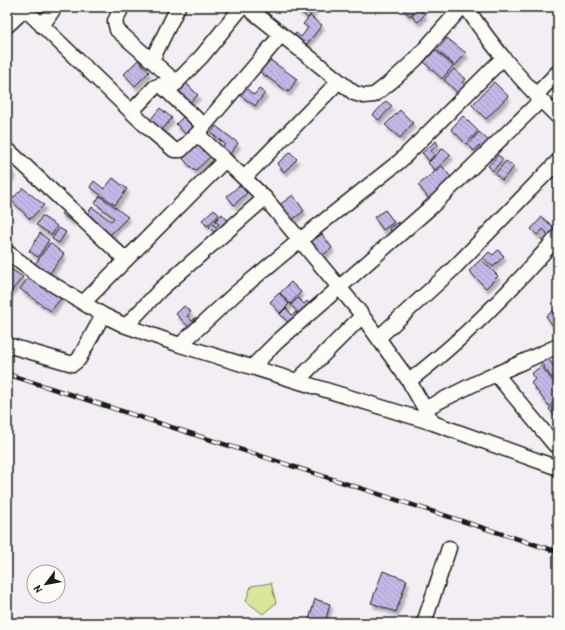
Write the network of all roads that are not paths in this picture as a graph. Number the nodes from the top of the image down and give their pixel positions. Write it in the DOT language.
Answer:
graph roads {
  1 [pos="55,7"];
  2 [pos="122,7"];
  3 [pos="178,7"];
  4 [pos="242,7"];
  5 [pos="247,7"];
  6 [pos="462,7"];
  7 [pos="466,7"];
  8 [pos="24,8"];
  9 [pos="7,26"];
  10 [pos="42,26"];
  11 [pos="280,35"];
  12 [pos="503,58"];
  13 [pos="152,60"];
  14 [pos="558,72"];
  15 [pos="339,81"];
  16 [pos="173,87"];
  17 [pos="538,98"];
  18 [pos="131,112"];
  19 [pos="558,117"];
  20 [pos="201,130"];
  21 [pos="8,151"];
  22 [pos="225,160"];
  23 [pos="558,161"];
  24 [pos="244,178"];
  25 [pos="265,198"];
  26 [pos="558,236"];
  27 [pos="300,240"];
  28 [pos="7,252"];
  29 [pos="125,259"];
  30 [pos="339,287"];
  31 [pos="83,303"];
  32 [pos="103,315"];
  33 [pos="362,316"];
  34 [pos="126,326"];
  35 [pos="378,338"];
  36 [pos="7,345"];
  37 [pos="180,345"];
  38 [pos="558,346"];
  39 [pos="252,367"];
  40 [pos="496,374"];
  41 [pos="297,381"];
  42 [pos="409,381"];
  43 [pos="426,408"];
  44 [pos="433,422"];
  45 [pos="556,442"];
  46 [pos="536,461"];
  47 [pos="558,468"];
  48 [pos="449,548"];
  49 [pos="424,623"];
  1 -- 10 [label="street"];
  2 -- 13 [label="street"];
  3 -- 13 [label="street"];
  4 -- 16 [label="street"];
  5 -- 11 [label="street"];
  6 -- 15 [label="street"];
  7 -- 12 [label="street"];
  8 -- 9 [label="street"];
  8 -- 10 [label="street"];
  10 -- 18 [label="street"];
  11 -- 15 [label="street"];
  11 -- 20 [label="street"];
  12 -- 17 [label="street"];
  12 -- 27 [label="street"];
  13 -- 16 [label="street"];
  14 -- 17 [label="street"];
  15 -- 24 [label="street"];
  16 -- 18 [label="street"];
  16 -- 20 [label="street"];
  17 -- 19 [label="street"];
  17 -- 30 [label="street"];
  18 -- 20 [label="street"];
  20 -- 22 [label="street"];
  21 -- 29 [label="street"];
  22 -- 24 [label="street"];
  22 -- 29 [label="street"];
  23 -- 35 [label="street"];
  24 -- 25 [label="street"];
  25 -- 27 [label="street"];
  25 -- 34 [label="street"];
  26 -- 42 [label="street"];
  27 -- 30 [label="street"];
  27 -- 37 [label="street"];
  28 -- 31 [label="street"];
  29 -- 31 [label="street"];
  30 -- 33 [label="street"];
  30 -- 39 [label="street"];
  31 -- 32 [label="street"];
  32 -- 34 [label="street"];
  32 -- 36 [label="street"];
  33 -- 35 [label="street"];
  33 -- 41 [label="street"];
  34 -- 37 [label="street"];
  35 -- 42 [label="street"];
  37 -- 39 [label="street"];
  38 -- 40 [label="street"];
  39 -- 41 [label="street"];
  40 -- 43 [label="street"];
  40 -- 45 [label="street"];
  41 -- 44 [label="street"];
  42 -- 43 [label="street"];
  43 -- 44 [label="street"];
  44 -- 46 [label="street"];
  45 -- 46 [label="street"];
  46 -- 47 [label="street"];
  48 -- 49 [label="street"];
}
